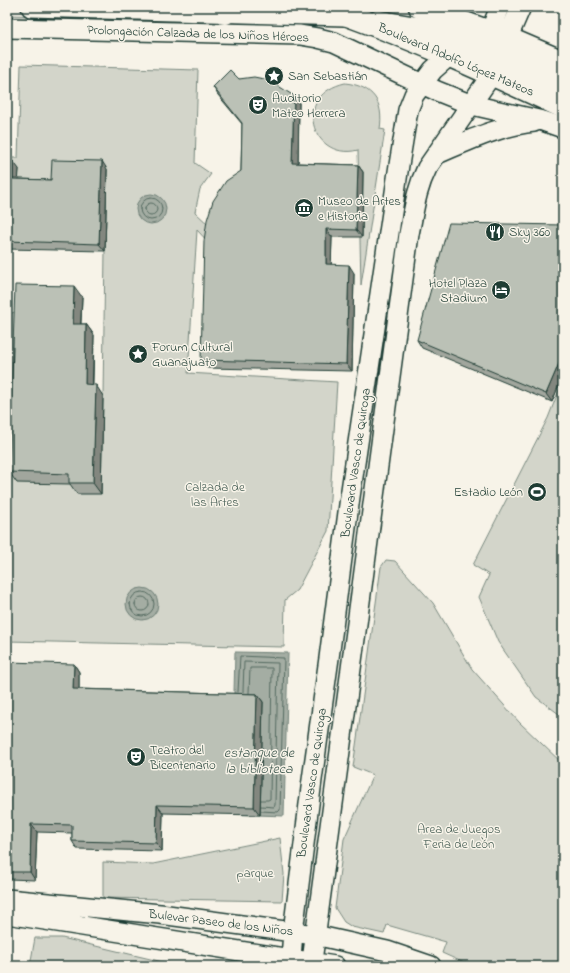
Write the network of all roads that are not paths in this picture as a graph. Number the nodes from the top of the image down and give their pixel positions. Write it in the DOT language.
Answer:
graph roads {
  1 [pos="31,7"];
  2 [pos="325,7"];
  3 [pos="420,7"];
  4 [pos="500,7"];
  5 [pos="521,7"];
  6 [pos="230,10"];
  7 [pos="351,16"];
  8 [pos="7,28"];
  9 [pos="432,29"];
  10 [pos="470,45"];
  11 [pos="498,50"];
  12 [pos="449,56"];
  13 [pos="563,62"];
  14 [pos="422,83"];
  15 [pos="563,84"];
  16 [pos="472,105"];
  17 [pos="563,107"];
  18 [pos="543,121"];
  19 [pos="563,128"];
  20 [pos="437,154"];
  21 [pos="7,899"];
  22 [pos="7,914"];
  23 [pos="293,932"];
  24 [pos="315,935"];
  25 [pos="291,958"];
  26 [pos="312,961"];
  27 [pos="335,966"];
  28 [pos="431,966"];
  1 -- 6 [label="street, Prolongación Calzada de los Niños Héroes"];
  2 -- 7 [label="main road, Boulevard Adolfo López Mateos"];
  3 -- 11 [label="main road, Boulevard Adolfo López Mateos"];
  4 -- 11 [label="street, Boulevard Vasco de Quiroga"];
  5 -- 11 [label="street, Boulevard Vasco de Quiroga"];
  6 -- 7 [label="street, Prolongación Calzada de los Niños Héroes"];
  7 -- 9 [label="street, Prolongación Calzada de los Niños Héroes"];
  7 -- 12 [label="main road, Boulevard Adolfo López Mateos"];
  8 -- 14 [label="street, Prolongación Calzada de los Niños Héroes"];
  9 -- 10 [label="main road"];
  9 -- 11 [label="street, Prolongación Calzada de los Niños Héroes"];
  10 -- 11 [label="main road"];
  10 -- 12 [label="street, Boulevard Vasco de Quiroga"];
  11 -- 12 [label="main road, Boulevard Adolfo López Mateos"];
  11 -- 13 [label="main road, Boulevard Adolfo López Mateos"];
  11 -- 15 [label="main road"];
  11 -- 16 [label="street, Boulevard Vasco de Quiroga"];
  11 -- 17 [label="main road, Boulevard Adolfo López Mateos"];
  12 -- 14 [label="street, Boulevard Vasco de Quiroga"];
  14 -- 16 [label="street, Prolongación Calzada de los Niños Héroes"];
  14 -- 23 [label="street, Boulevard Vasco de Quiroga"];
  16 -- 18 [label="street, Prolongación Calzada de los Niños Héroes"];
  16 -- 20 [label="street, Boulevard Vasco de Quiroga"];
  18 -- 19 [label="street, Prolongación Calzada de los Niños Héroes"];
  18 -- 20 [label="street"];
  20 -- 24 [label="street, Boulevard Vasco de Quiroga"];
  21 -- 23 [label="street, Bulevar Paseo de los Niños"];
  22 -- 25 [label="street, Bulevar Paseo de los Niños"];
  23 -- 24 [label="street, Bulevar Paseo de los Niños"];
  23 -- 25 [label="street, Boulevard Vasco de Quiroga"];
  24 -- 26 [label="street, Boulevard Vasco de Quiroga"];
  24 -- 28 [label="street, Bulevar Paseo de los Niños"];
  25 -- 26 [label="street, Bulevar Paseo de los Niños"];
  26 -- 27 [label="street, Bulevar Paseo de los Niños"];
}
